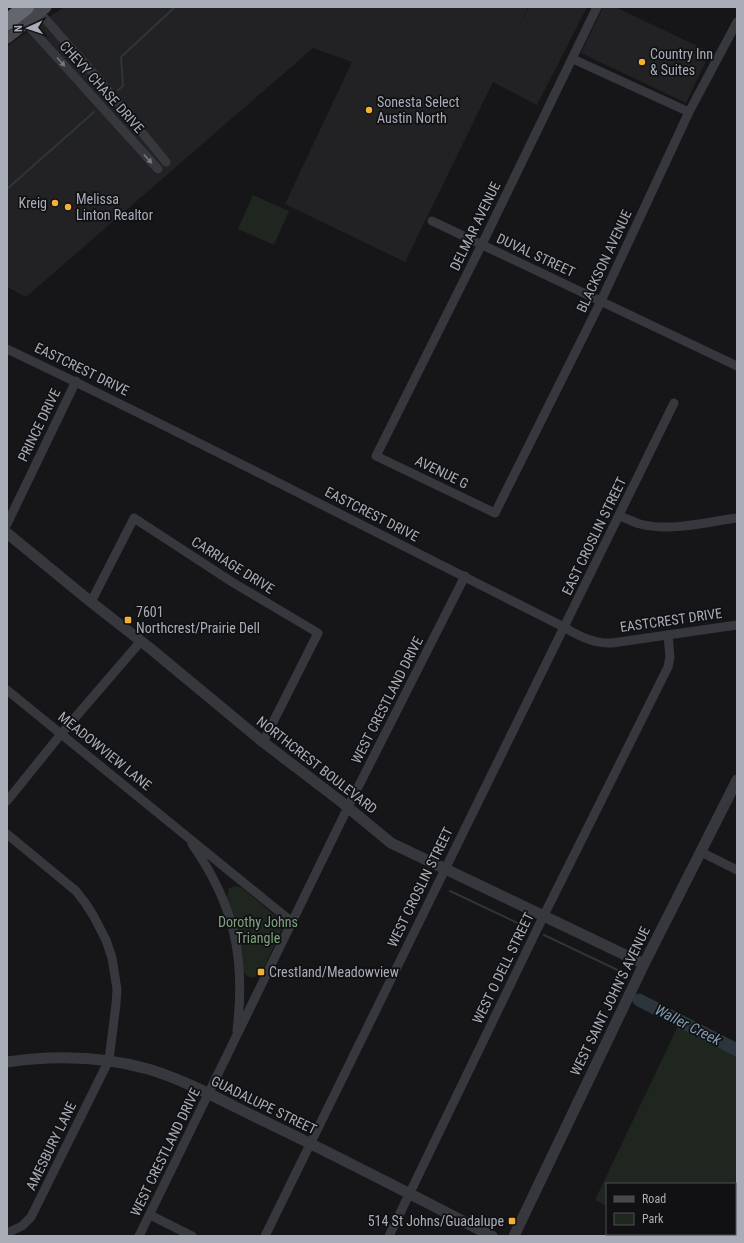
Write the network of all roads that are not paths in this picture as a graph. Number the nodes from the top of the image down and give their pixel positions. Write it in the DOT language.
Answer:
graph roads {
  1 [pos="11,7"];
  2 [pos="597,7"];
  3 [pos="37,9"];
  4 [pos="7,11"];
  5 [pos="7,22"];
  6 [pos="737,22"];
  7 [pos="26,23"];
  8 [pos="7,36"];
  9 [pos="572,59"];
  10 [pos="690,112"];
  11 [pos="166,162"];
  12 [pos="158,169"];
  13 [pos="432,221"];
  14 [pos="482,245"];
  15 [pos="601,301"];
  16 [pos="7,348"];
  17 [pos="737,366"];
  18 [pos="76,381"];
  19 [pos="674,403"];
  20 [pos="376,456"];
  21 [pos="495,513"];
  22 [pos="619,516"];
  23 [pos="737,518"];
  24 [pos="7,524"];
  25 [pos="7,533"];
  26 [pos="465,576"];
  27 [pos="91,602"];
  28 [pos="737,625"];
  29 [pos="564,627"];
  30 [pos="668,635"];
  31 [pos="141,641"];
  32 [pos="537,681"];
  33 [pos="7,690"];
  34 [pos="61,734"];
  35 [pos="263,742"];
  36 [pos="737,780"];
  37 [pos="7,801"];
  38 [pos="348,807"];
  39 [pos="7,834"];
  40 [pos="186,835"];
  41 [pos="701,852"];
  42 [pos="445,869"];
  43 [pos="737,870"];
  44 [pos="543,917"];
  45 [pos="292,922"];
  46 [pos="644,964"];
  47 [pos="235,1040"];
  48 [pos="109,1060"];
  49 [pos="7,1062"];
  50 [pos="209,1094"];
  51 [pos="310,1144"];
  52 [pos="409,1194"];
  53 [pos="150,1215"];
  54 [pos="7,1233"];
  55 [pos="139,1236"];
  56 [pos="192,1236"];
  57 [pos="265,1236"];
  58 [pos="389,1236"];
  59 [pos="492,1236"];
  60 [pos="514,1236"];
  1 -- 4 [label="highway"];
  2 -- 9 [label="street, DELMAR AVENUE"];
  3 -- 5 [label="highway"];
  3 -- 7 [label="main road"];
  3 -- 11 [label="street, CHEVY CHASE DRIVE"];
  6 -- 10 [label="street, BLACKSON AVENUE"];
  7 -- 8 [label="main road"];
  7 -- 12 [label="street, CHEVY CHASE DRIVE, one-way"];
  9 -- 10 [label="street"];
  9 -- 14 [label="street, DELMAR AVENUE"];
  10 -- 15 [label="street, BLACKSON AVENUE"];
  13 -- 14 [label="street, DUVAL STREET"];
  14 -- 15 [label="street, DUVAL STREET"];
  14 -- 20 [label="street, DELMAR AVENUE"];
  15 -- 17 [label="street, DUVAL STREET"];
  15 -- 21 [label="street, BLACKSON AVENUE"];
  16 -- 18 [label="street, EASTCREST DRIVE"];
  18 -- 24 [label="street, PRINCE DRIVE"];
  18 -- 26 [label="street, EASTCREST DRIVE"];
  19 -- 22 [label="street, EAST CROSLIN STREET"];
  20 -- 21 [label="street, AVENUE G"];
  22 -- 23 [label="street"];
  22 -- 29 [label="street, EAST CROSLIN STREET"];
  25 -- 27 [label="street, NORTHCREST BOULEVARD"];
  26 -- 29 [label="street, EASTCREST DRIVE"];
  26 -- 38 [label="street, WEST CRESTLAND DRIVE"];
  27 -- 31 [label="street, NORTHCREST BOULEVARD"];
  27 -- 35 [label="street, CARRIAGE DRIVE"];
  28 -- 30 [label="street, EASTCREST DRIVE"];
  29 -- 30 [label="street, EASTCREST DRIVE"];
  29 -- 32 [label="street, EAST CROSLIN STREET"];
  30 -- 44 [label="street, WEST O DELL STREET"];
  31 -- 34 [label="street"];
  31 -- 35 [label="street, NORTHCREST BOULEVARD"];
  32 -- 42 [label="street, WEST CROSLIN STREET"];
  33 -- 34 [label="street, MEADOWVIEW LANE"];
  34 -- 37 [label="street"];
  34 -- 40 [label="street, MEADOWVIEW LANE"];
  35 -- 38 [label="street, NORTHCREST BOULEVARD"];
  36 -- 41 [label="street, WEST SAINT JOHN'S AVENUE"];
  38 -- 42 [label="street, NORTHCREST BOULEVARD"];
  38 -- 45 [label="street, WEST CRESTLAND DRIVE"];
  39 -- 48 [label="street, AMESBURY LANE"];
  40 -- 45 [label="street, MEADOWVIEW LANE"];
  40 -- 47 [label="street, MEADOWVIEW LANE"];
  41 -- 43 [label="street"];
  41 -- 46 [label="street, WEST SAINT JOHN'S AVENUE"];
  42 -- 44 [label="street, NORTHCREST BOULEVARD"];
  42 -- 51 [label="street, WEST CROSLIN STREET"];
  44 -- 46 [label="street, NORTHCREST BOULEVARD"];
  44 -- 52 [label="street, WEST O DELL STREET"];
  45 -- 47 [label="street, WEST CRESTLAND DRIVE"];
  46 -- 60 [label="street, WEST SAINT JOHN'S AVENUE"];
  47 -- 50 [label="street, WEST CRESTLAND DRIVE"];
  48 -- 49 [label="street, GUADALUPE STREET"];
  48 -- 50 [label="street, GUADALUPE STREET"];
  48 -- 54 [label="street, AMESBURY LANE"];
  50 -- 51 [label="street, GUADALUPE STREET"];
  50 -- 53 [label="street, WEST CRESTLAND DRIVE"];
  51 -- 52 [label="street, GUADALUPE STREET"];
  51 -- 57 [label="street, WEST CROSLIN STREET"];
  52 -- 58 [label="street, WEST O DELL STREET"];
  52 -- 59 [label="street, GUADALUPE STREET"];
  53 -- 55 [label="street, WEST CRESTLAND DRIVE"];
  53 -- 56 [label="street"];
}
